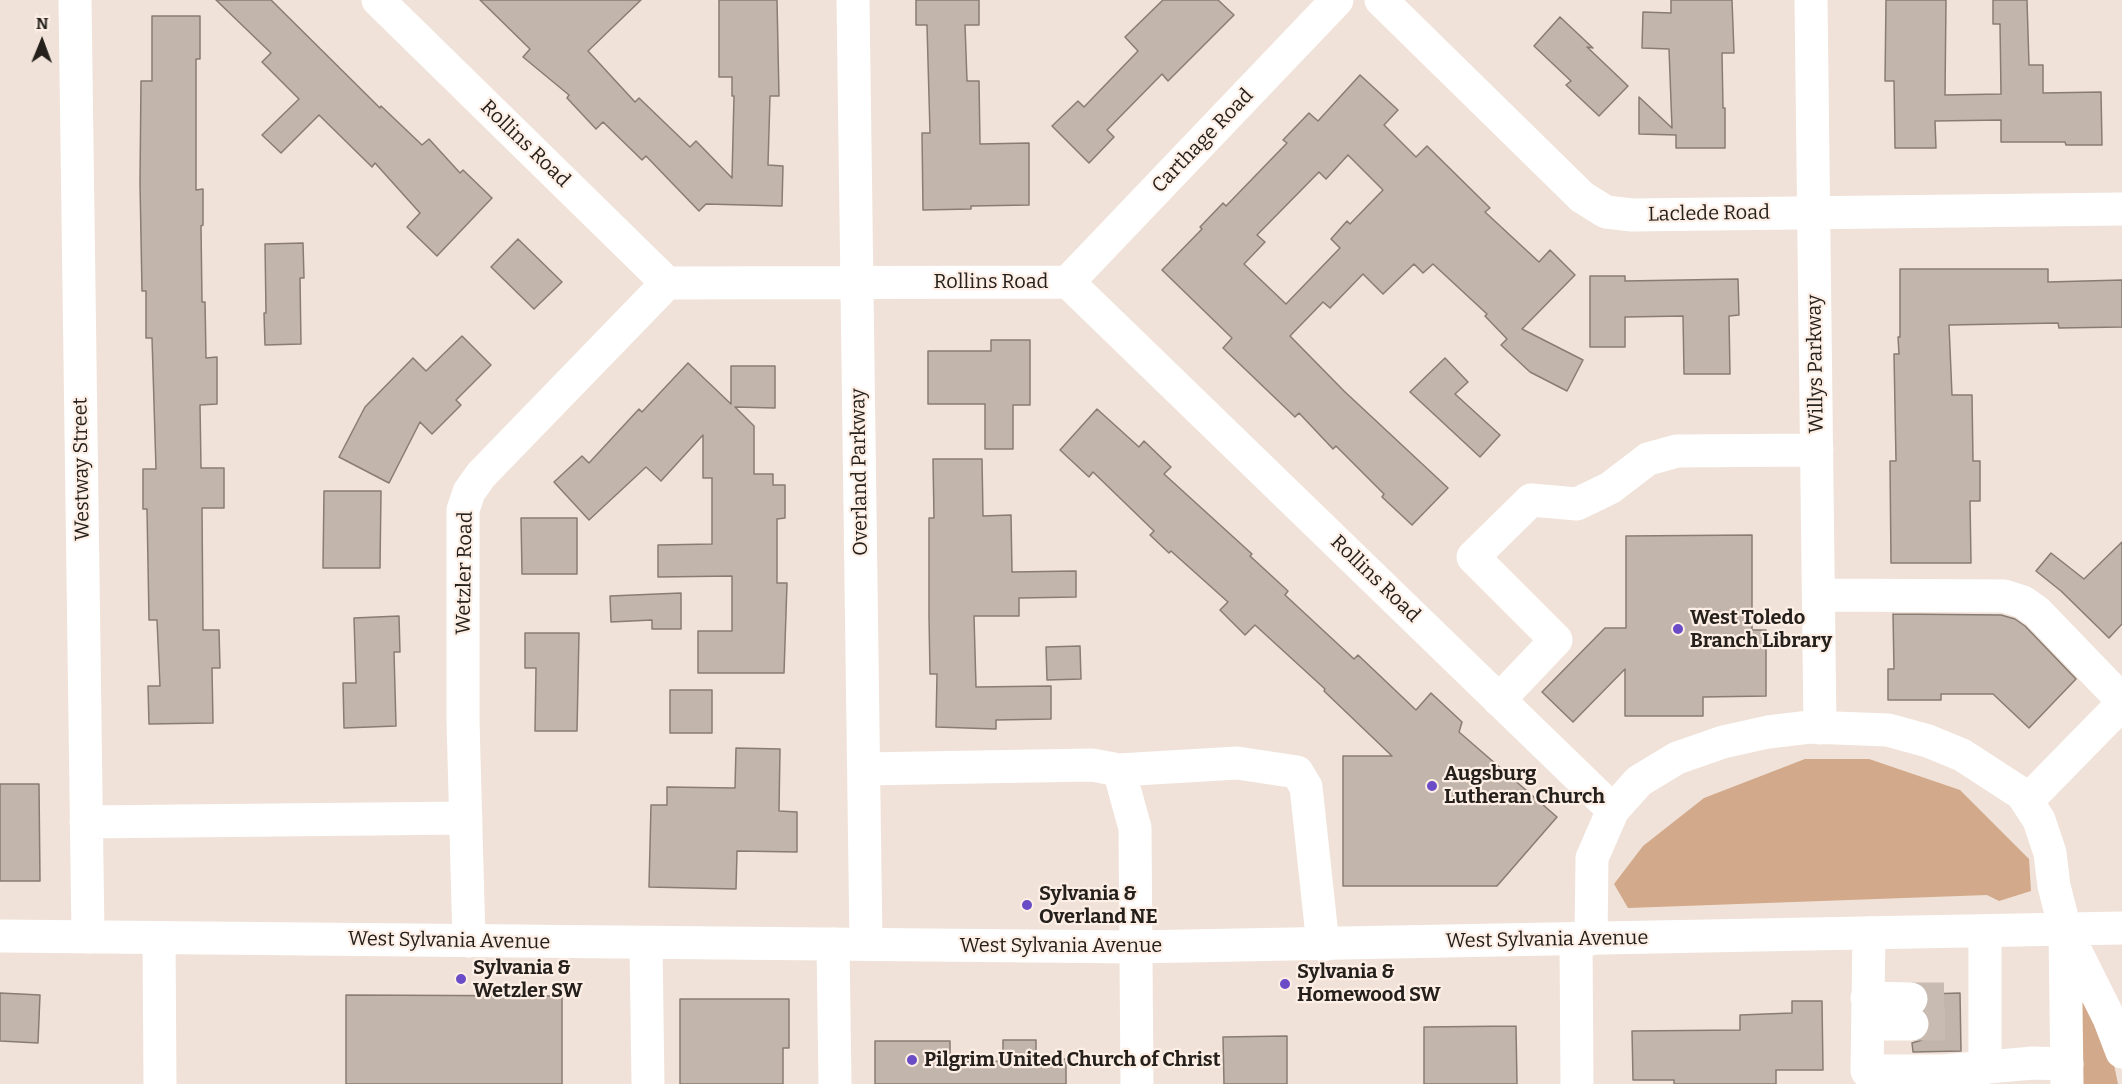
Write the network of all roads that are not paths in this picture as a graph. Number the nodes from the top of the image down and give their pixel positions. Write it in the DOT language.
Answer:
graph roads {
  1 [pos="75,0"];
  2 [pos="378,0"];
  3 [pos="853,0"];
  4 [pos="1337,0"];
  5 [pos="1382,0"];
  6 [pos="1811,0"];
  7 [pos="2122,208"];
  8 [pos="1813,213"];
  9 [pos="858,282"];
  10 [pos="1068,282"];
  11 [pos="667,283"];
  12 [pos="1817,450"];
  13 [pos="1819,595"];
  14 [pos="1499,700"];
  15 [pos="2122,702"];
  16 [pos="1821,728"];
  17 [pos="2110,728"];
  18 [pos="864,769"];
  19 [pos="1119,770"];
  20 [pos="2027,801"];
  21 [pos="1613,810"];
  22 [pos="465,818"];
  23 [pos="87,822"];
  24 [pos="2122,928"];
  25 [pos="2065,929"];
  26 [pos="1985,931"];
  27 [pos="1869,933"];
  28 [pos="0,936"];
  29 [pos="88,937"];
  30 [pos="159,938"];
  31 [pos="1583,939"];
  32 [pos="469,942"];
  33 [pos="646,944"];
  34 [pos="833,944"];
  35 [pos="866,944"];
  36 [pos="1323,945"];
  37 [pos="1135,947"];
  38 [pos="1867,1011"];
  39 [pos="1912,1011"];
  40 [pos="2122,1052"];
  41 [pos="1985,1068"];
  42 [pos="2067,1074"];
  43 [pos="160,1084"];
  44 [pos="648,1084"];
  45 [pos="835,1084"];
  46 [pos="1137,1084"];
  47 [pos="1577,1084"];
  1 -- 23 [label="street, Westway Street"];
  2 -- 11 [label="street, Rollins Road"];
  3 -- 9 [label="street, Overland Parkway"];
  4 -- 10 [label="street, Carthage Road"];
  5 -- 8 [label="street, Laclede Road"];
  6 -- 8 [label="street, Willys Parkway"];
  7 -- 8 [label="street, Laclede Road"];
  8 -- 12 [label="street, Willys Parkway"];
  9 -- 10 [label="street, Rollins Road"];
  9 -- 11 [label="street, Rollins Road"];
  9 -- 18 [label="street, Overland Parkway"];
  10 -- 14 [label="street, Rollins Road"];
  11 -- 22 [label="street, Wetzler Road"];
  12 -- 13 [label="street, Willys Parkway"];
  12 -- 14 [label="street"];
  13 -- 15 [label="street"];
  13 -- 16 [label="street, Willys Parkway"];
  14 -- 21 [label="street, Rollins Road"];
  15 -- 17 [label="street"];
  16 -- 20 [label="street"];
  16 -- 21 [label="street"];
  17 -- 20 [label="street"];
  18 -- 19 [label="street"];
  18 -- 35 [label="street, Overland Parkway"];
  19 -- 36 [label="street"];
  19 -- 37 [label="street"];
  20 -- 25 [label="street"];
  21 -- 31 [label="street"];
  22 -- 23 [label="street"];
  22 -- 32 [label="street, Wetzler Road"];
  23 -- 29 [label="street, Westway Street"];
  24 -- 25 [label="street, West Sylvania Avenue"];
  25 -- 26 [label="street, West Sylvania Avenue"];
  25 -- 40 [label="street"];
  25 -- 42 [label="street"];
  26 -- 27 [label="street, West Sylvania Avenue"];
  26 -- 41 [label="street"];
  27 -- 31 [label="street, West Sylvania Avenue"];
  27 -- 38 [label="street"];
  28 -- 29 [label="street, West Sylvania Avenue"];
  29 -- 30 [label="street, West Sylvania Avenue"];
  30 -- 32 [label="street, West Sylvania Avenue"];
  30 -- 43 [label="street"];
  31 -- 36 [label="street, West Sylvania Avenue"];
  31 -- 47 [label="street"];
  32 -- 33 [label="street, West Sylvania Avenue"];
  33 -- 34 [label="street, West Sylvania Avenue"];
  33 -- 44 [label="street"];
  34 -- 35 [label="street, West Sylvania Avenue"];
  34 -- 45 [label="street"];
  35 -- 37 [label="street, West Sylvania Avenue"];
  36 -- 37 [label="street, West Sylvania Avenue"];
  37 -- 46 [label="street"];
  38 -- 39 [label="street"];
  38 -- 41 [label="street"];
  41 -- 42 [label="street"];
}
